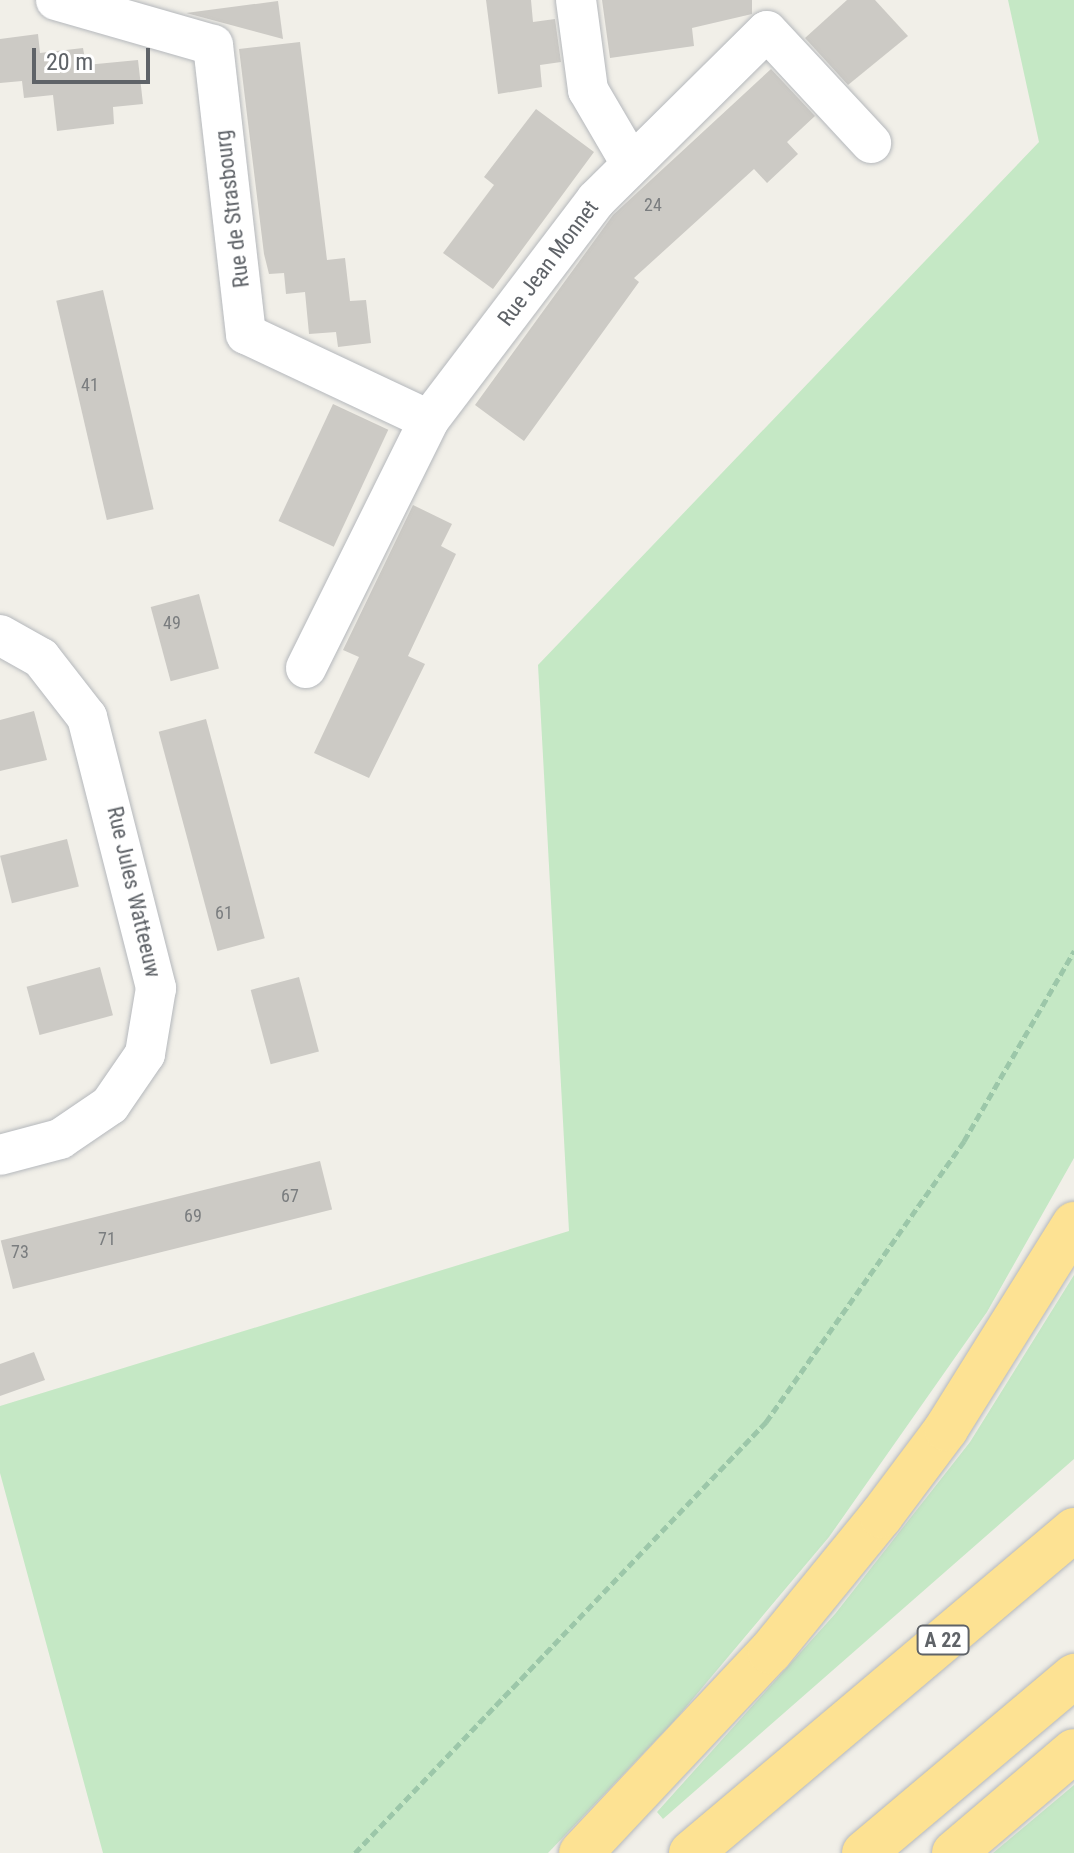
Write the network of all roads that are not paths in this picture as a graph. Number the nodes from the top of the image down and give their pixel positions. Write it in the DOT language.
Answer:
graph roads {
  1 [pos="56,0"];
  2 [pos="576,0"];
  3 [pos="871,143"];
  4 [pos="630,162"];
  5 [pos="429,420"];
  6 [pos="0,635"];
  7 [pos="306,668"];
  8 [pos="0,1155"];
  9 [pos="1074,1224"];
  10 [pos="1074,1530"];
  11 [pos="1074,1676"];
  12 [pos="1074,1751"];
  13 [pos="581,1853"];
  14 [pos="691,1853"];
  15 [pos="864,1853"];
  16 [pos="954,1853"];
  1 -- 5 [label="street, Rue de Strasbourg"];
  2 -- 4 [label="street"];
  3 -- 4 [label="street, Rue Jean Monnet"];
  4 -- 5 [label="street, Rue Jean Monnet"];
  5 -- 7 [label="street, Rue Jean Monnet"];
  6 -- 8 [label="street, Rue Jules Watteeuw"];
  9 -- 13 [label="highway"];
  10 -- 14 [label="highway, A 22"];
  11 -- 15 [label="highway"];
  12 -- 16 [label="highway"];
}
